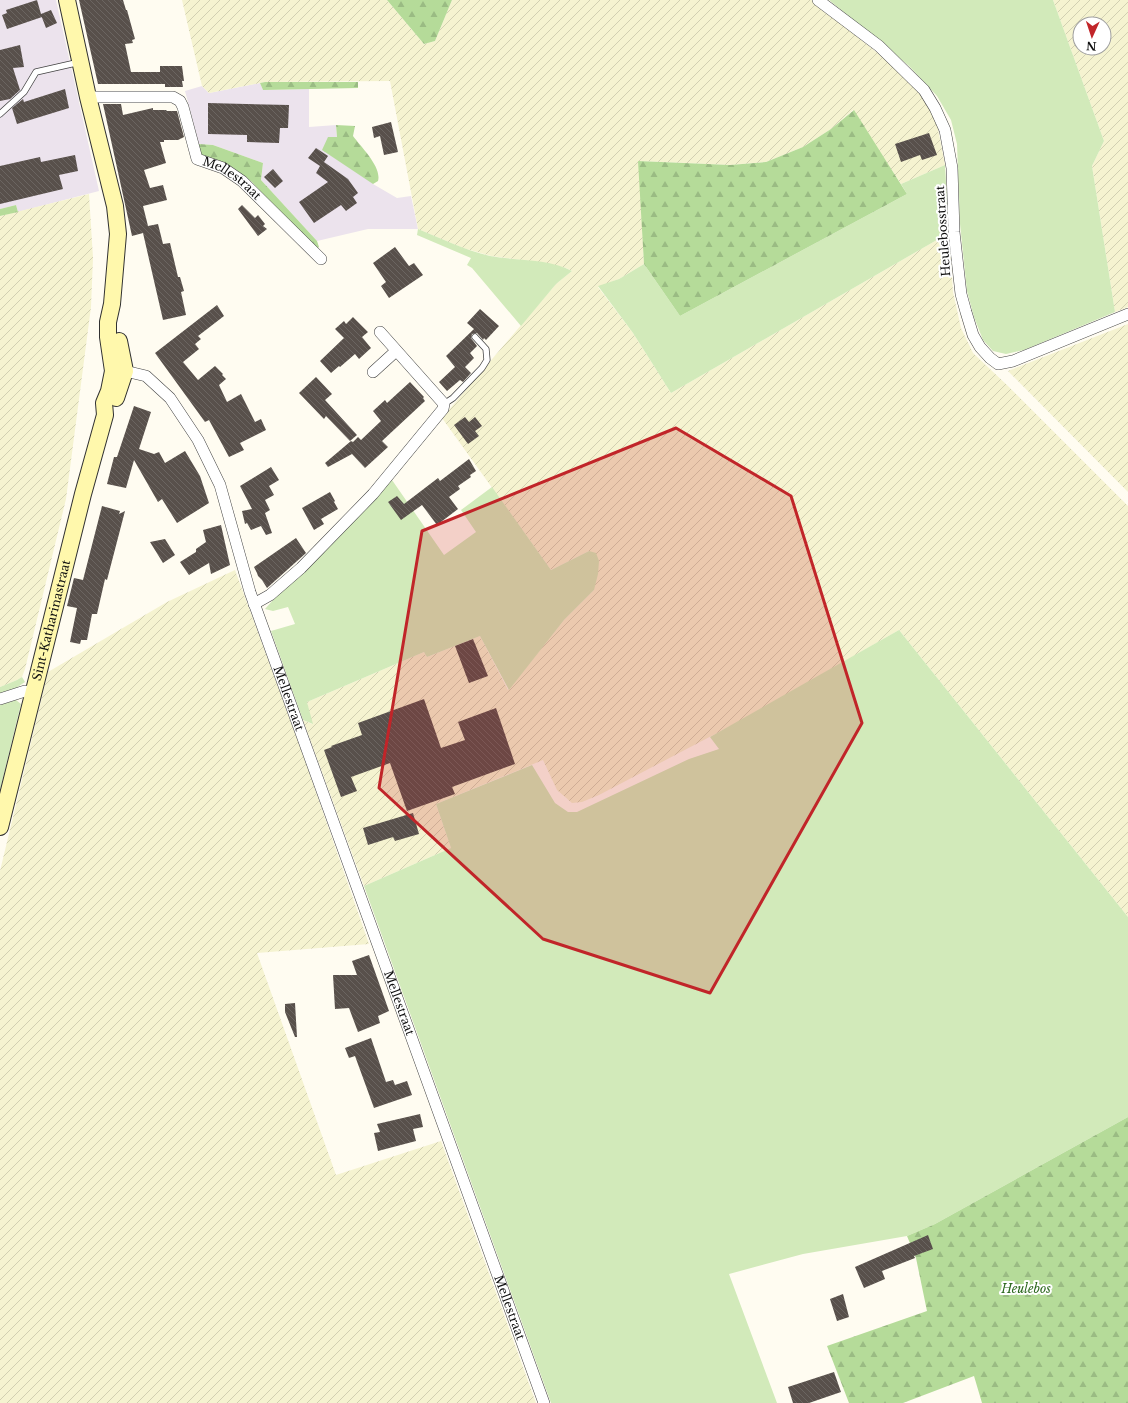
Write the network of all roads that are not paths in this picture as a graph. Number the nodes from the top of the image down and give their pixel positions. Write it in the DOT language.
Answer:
graph roads {
  1 [pos="66,0"];
  2 [pos="818,0"];
  3 [pos="80,62"];
  4 [pos="88,97"];
  5 [pos="0,114"];
  6 [pos="321,259"];
  7 [pos="1128,314"];
  8 [pos="380,332"];
  9 [pos="475,337"];
  10 [pos="396,351"];
  11 [pos="119,371"];
  12 [pos="373,372"];
  13 [pos="444,404"];
  14 [pos="254,604"];
  15 [pos="33,693"];
  16 [pos="0,699"];
  17 [pos="0,827"];
  18 [pos="544,1403"];
  1 -- 3 [label="street"];
  2 -- 7 [label="street, Heulebosstraat"];
  3 -- 4 [label="street"];
  3 -- 5 [label="lane"];
  4 -- 6 [label="street, Mellestraat"];
  4 -- 11 [label="street"];
  8 -- 10 [label="street"];
  9 -- 13 [label="lane"];
  10 -- 12 [label="street"];
  10 -- 13 [label="street"];
  11 -- 14 [label="street, Mellestraat"];
  11 -- 15 [label="street, Sint-Katharinastraat"];
  13 -- 14 [label="street"];
  14 -- 18 [label="street, Mellestraat"];
  15 -- 16 [label="street"];
  15 -- 17 [label="street, Sint-Katharinastraat"];
}
